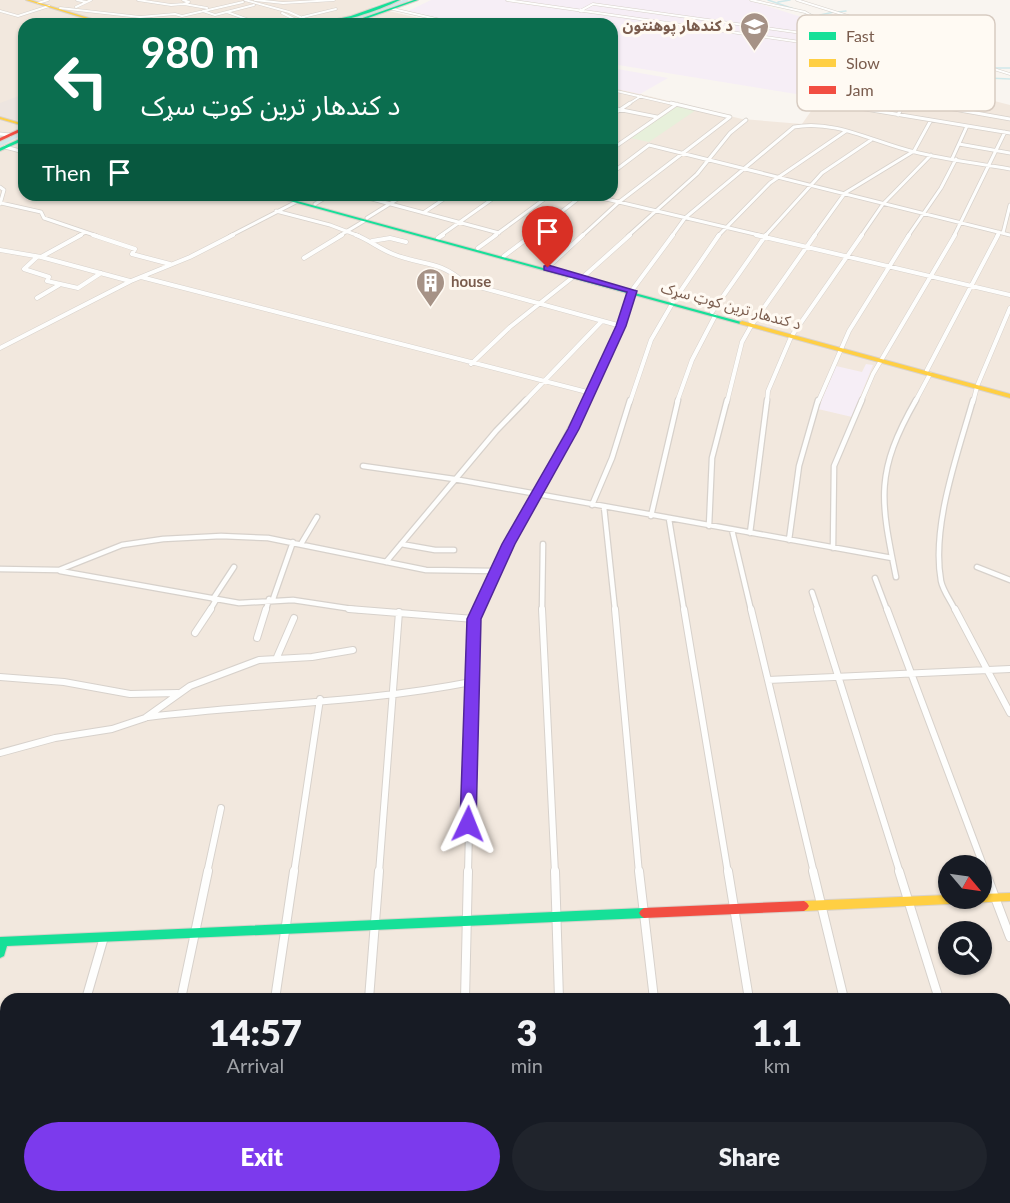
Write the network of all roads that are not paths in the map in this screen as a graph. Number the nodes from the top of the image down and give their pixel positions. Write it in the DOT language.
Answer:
graph roads {
  1 [pos="27,0"];
  2 [pos="77,0"];
  3 [pos="91,0"];
  4 [pos="138,0"];
  5 [pos="238,0"];
  6 [pos="254,0"];
  7 [pos="334,0"];
  8 [pos="399,0"];
  9 [pos="417,0"];
  10 [pos="507,0"];
  11 [pos="752,0"];
  12 [pos="797,0"];
  13 [pos="245,1"];
  14 [pos="86,2"];
  15 [pos="183,2"];
  16 [pos="309,2"];
  17 [pos="48,3"];
  18 [pos="254,5"];
  19 [pos="320,6"];
  20 [pos="70,8"];
  21 [pos="60,9"];
  22 [pos="208,9"];
  23 [pos="336,9"];
  24 [pos="393,9"];
  25 [pos="580,10"];
  26 [pos="0,11"];
  27 [pos="203,11"];
  28 [pos="227,12"];
  29 [pos="810,15"];
  30 [pos="845,15"];
  31 [pos="147,17"];
  32 [pos="302,17"];
  33 [pos="88,18"];
  34 [pos="244,18"];
  35 [pos="295,18"];
  36 [pos="347,18"];
  37 [pos="365,18"];
  38 [pos="432,18"];
  39 [pos="797,33"];
  40 [pos="797,41"];
  41 [pos="995,70"];
  42 [pos="1010,73"];
  43 [pos="618,91"];
  44 [pos="640,96"];
  45 [pos="677,105"];
  46 [pos="618,109"];
  47 [pos="621,109"];
  48 [pos="618,111"];
  49 [pos="874,111"];
  50 [pos="900,111"];
  51 [pos="966,111"];
  52 [pos="898,115"];
  53 [pos="657,117"];
  54 [pos="0,119"];
  55 [pos="1010,119"];
  56 [pos="746,120"];
  57 [pos="931,120"];
  58 [pos="18,125"];
  59 [pos="967,126"];
  60 [pos="18,130"];
  61 [pos="846,131"];
  62 [pos="1008,133"];
  63 [pos="0,134"];
  64 [pos="10,135"];
  65 [pos="871,140"];
  66 [pos="18,141"];
  67 [pos="959,144"];
  68 [pos="618,145"];
  69 [pos="2,146"];
  70 [pos="18,150"];
  71 [pos="997,150"];
  72 [pos="914,152"];
  73 [pos="684,153"];
  74 [pos="1010,153"];
  75 [pos="931,155"];
  76 [pos="710,158"];
  77 [pos="954,159"];
  78 [pos="990,165"];
  79 [pos="747,168"];
  80 [pos="618,169"];
  81 [pos="1010,169"];
  82 [pos="781,176"];
  83 [pos="812,184"];
  84 [pos="0,187"];
  85 [pos="845,193"];
  86 [pos="292,201"];
  87 [pos="304,201"];
  88 [pos="320,201"];
  89 [pos="379,201"];
  90 [pos="395,201"];
  91 [pos="441,201"];
  92 [pos="489,201"];
  93 [pos="542,201"];
  94 [pos="575,201"];
  95 [pos="615,201"];
  96 [pos="296,202"];
  97 [pos="619,202"];
  98 [pos="0,203"];
  99 [pos="315,204"];
  100 [pos="390,204"];
  101 [pos="883,204"];
  102 [pos="1010,205"];
  103 [pos="654,211"];
  104 [pos="276,212"];
  105 [pos="423,213"];
  106 [pos="924,216"];
  107 [pos="685,218"];
  108 [pos="365,220"];
  109 [pos="459,222"];
  110 [pos="961,224"];
  111 [pos="543,226"];
  112 [pos="724,227"];
  113 [pos="346,231"];
  114 [pos="564,231"];
  115 [pos="84,233"];
  116 [pos="499,233"];
  117 [pos="1001,233"];
  118 [pos="1010,235"];
  119 [pos="763,237"];
  120 [pos="438,238"];
  121 [pos="372,241"];
  122 [pos="406,242"];
  123 [pos="806,247"];
  124 [pos="0,250"];
  125 [pos="482,251"];
  126 [pos="504,256"];
  127 [pos="846,256"];
  128 [pos="39,257"];
  129 [pos="304,258"];
  130 [pos="170,264"];
  131 [pos="888,266"];
  132 [pos="548,268"];
  133 [pos="101,273"];
  134 [pos="930,276"];
  135 [pos="141,277"];
  136 [pos="573,277"];
  137 [pos="583,278"];
  138 [pos="130,281"];
  139 [pos="59,284"];
  140 [pos="972,286"];
  141 [pos="631,292"];
  142 [pos="1010,295"];
  143 [pos="37,298"];
  144 [pos="672,303"];
  145 [pos="538,305"];
  146 [pos="1010,308"];
  147 [pos="713,314"];
  148 [pos="601,322"];
  149 [pos="752,324"];
  150 [pos="621,326"];
  151 [pos="792,335"];
  152 [pos="0,347"];
  153 [pos="840,348"];
  154 [pos="881,359"];
  155 [pos="471,364"];
  156 [pos="928,372"];
  157 [pos="544,382"];
  158 [pos="978,386"];
  159 [pos="591,393"];
  160 [pos="1010,394"];
  161 [pos="363,466"];
  162 [pos="454,480"];
  163 [pos="536,495"];
  164 [pos="592,505"];
  165 [pos="604,507"];
  166 [pos="651,516"];
  167 [pos="317,517"];
  168 [pos="669,519"];
  169 [pos="709,526"];
  170 [pos="732,530"];
  171 [pos="750,533"];
  172 [pos="789,540"];
  173 [pos="293,542"];
  174 [pos="301,544"];
  175 [pos="401,544"];
  176 [pos="543,544"];
  177 [pos="832,548"];
  178 [pos="454,550"];
  179 [pos="892,558"];
  180 [pos="386,562"];
  181 [pos="234,567"];
  182 [pos="977,567"];
  183 [pos="0,570"];
  184 [pos="58,570"];
  185 [pos="495,571"];
  186 [pos="897,577"];
  187 [pos="875,579"];
  188 [pos="1010,581"];
  189 [pos="812,592"];
  190 [pos="271,599"];
  191 [pos="214,600"];
  192 [pos="399,612"];
  193 [pos="294,618"];
  194 [pos="474,619"];
  195 [pos="195,633"];
  196 [pos="257,638"];
  197 [pos="353,650"];
  198 [pos="277,657"];
  199 [pos="693,660"];
  200 [pos="1010,669"];
  201 [pos="988,670"];
  202 [pos="909,673"];
  203 [pos="0,676"];
  204 [pos="840,676"];
  205 [pos="768,680"];
  206 [pos="471,682"];
  207 [pos="180,693"];
  208 [pos="392,694"];
  209 [pos="320,699"];
  210 [pos="1010,713"];
  211 [pos="145,718"];
  212 [pos="0,753"];
  213 [pos="220,808"];
  214 [pos="1010,897"];
  215 [pos="995,898"];
  216 [pos="909,902"];
  217 [pos="821,905"];
  218 [pos="733,909"];
  219 [pos="645,913"];
  220 [pos="556,916"];
  221 [pos="467,920"];
  222 [pos="376,924"];
  223 [pos="285,929"];
  224 [pos="196,933"];
  225 [pos="104,937"];
  226 [pos="1010,937"];
  227 [pos="2,942"];
  228 [pos="0,953"];
  229 [pos="88,993"];
  230 [pos="182,993"];
  231 [pos="276,993"];
  232 [pos="370,993"];
  233 [pos="465,993"];
  234 [pos="559,993"];
  235 [pos="653,993"];
  236 [pos="748,993"];
  237 [pos="843,993"];
  238 [pos="937,993"];
  1 -- 17 [label="main road"];
  2 -- 14 [label="street"];
  3 -- 14 [label="street"];
  4 -- 15 [label="street"];
  5 -- 13 [label="street"];
  6 -- 13 [label="street"];
  6 -- 16 [label="street"];
  7 -- 16 [label="street"];
  8 -- 36 [label="main road"];
  9 -- 24 [label="main road"];
  10 -- 25 [label="street"];
  11 -- 29 [label="street"];
  12 -- 30 [label="street"];
  13 -- 18 [label="street"];
  13 -- 22 [label="street"];
  13 -- 32 [label="street"];
  14 -- 20 [label="street"];
  15 -- 22 [label="street"];
  16 -- 19 [label="street"];
  17 -- 21 [label="main road"];
  17 -- 26 [label="street"];
  18 -- 28 [label="street"];
  18 -- 35 [label="street"];
  20 -- 21 [label="street"];
  20 -- 31 [label="street"];
  21 -- 33 [label="main road"];
  22 -- 27 [label="street"];
  23 -- 32 [label="street"];
  24 -- 37 [label="main road"];
  24 -- 38 [label="street"];
  25 -- 39 [label="street"];
  25 -- 40 [label="street"];
  27 -- 28 [label="street"];
  27 -- 31 [label="street"];
  28 -- 34 [label="street"];
  41 -- 42 [label="street"];
  43 -- 44 [label="street"];
  44 -- 45 [label="street"];
  44 -- 47 [label="street"];
  45 -- 53 [label="street"];
  45 -- 73 [label="street"];
  46 -- 47 [label="street"];
  47 -- 48 [label="street"];
  47 -- 53 [label="street"];
  49 -- 52 [label="street"];
  50 -- 52 [label="street"];
  51 -- 55 [label="street"];
  52 -- 57 [label="street"];
  53 -- 68 [label="street"];
  54 -- 58 [label="main road"];
  56 -- 76 [label="street"];
  57 -- 59 [label="street"];
  57 -- 72 [label="street"];
  59 -- 62 [label="street"];
  59 -- 67 [label="street"];
  60 -- 64 [label="main road"];
  61 -- 65 [label="street"];
  61 -- 79 [label="street"];
  61 -- 82 [label="street"];
  62 -- 71 [label="street"];
  63 -- 64 [label="street"];
  64 -- 69 [label="main road"];
  65 -- 72 [label="street"];
  65 -- 83 [label="street"];
  66 -- 69 [label="main road"];
  67 -- 71 [label="street"];
  67 -- 77 [label="street"];
  69 -- 70 [label="street"];
  71 -- 74 [label="street"];
  71 -- 78 [label="street"];
  72 -- 75 [label="street"];
  72 -- 85 [label="street"];
  73 -- 76 [label="street"];
  73 -- 80 [label="street"];
  73 -- 97 [label="street"];
  75 -- 77 [label="street"];
  75 -- 101 [label="street"];
  76 -- 79 [label="street"];
  76 -- 103 [label="street"];
  77 -- 78 [label="street"];
  77 -- 106 [label="street"];
  78 -- 81 [label="street"];
  78 -- 110 [label="street"];
  79 -- 82 [label="street"];
  79 -- 107 [label="street"];
  82 -- 83 [label="street"];
  82 -- 112 [label="street"];
  83 -- 85 [label="street"];
  83 -- 119 [label="street"];
  84 -- 98 [label="street"];
  85 -- 101 [label="street"];
  85 -- 123 [label="street"];
  86 -- 96 [label="main road, د کندهار ترين کوټ سړک"];
  87 -- 99 [label="main road, د کندهار ترين کوټ سړک"];
  88 -- 99 [label="street"];
  89 -- 100 [label="street"];
  90 -- 100 [label="street"];
  91 -- 105 [label="street"];
  92 -- 109 [label="street"];
  93 -- 116 [label="street"];
  94 -- 111 [label="street"];
  95 -- 97 [label="street"];
  96 -- 104 [label="street"];
  96 -- 108 [label="main road, د کندهار ترين کوټ سړک"];
  97 -- 103 [label="street"];
  97 -- 132 [label="street"];
  98 -- 115 [label="street"];
  99 -- 108 [label="main road, د کندهار ترين کوټ سړک"];
  100 -- 105 [label="street"];
  100 -- 108 [label="street"];
  101 -- 106 [label="street"];
  101 -- 127 [label="street"];
  102 -- 117 [label="street"];
  103 -- 107 [label="street"];
  103 -- 137 [label="street"];
  104 -- 113 [label="street"];
  104 -- 130 [label="street"];
  105 -- 109 [label="street"];
  106 -- 110 [label="street"];
  106 -- 131 [label="street"];
  107 -- 112 [label="street"];
  107 -- 141 [label="street"];
  108 -- 113 [label="street"];
  108 -- 120 [label="main road, د کندهار ترين کوټ سړک"];
  108 -- 125 [label="main road, د کندهار ترين کوټ سړک"];
  109 -- 116 [label="street"];
  109 -- 120 [label="street"];
  110 -- 117 [label="street"];
  110 -- 134 [label="street"];
  111 -- 114 [label="street"];
  111 -- 126 [label="street"];
  112 -- 119 [label="street"];
  112 -- 144 [label="street"];
  113 -- 121 [label="street"];
  113 -- 129 [label="street"];
  115 -- 128 [label="street"];
  115 -- 130 [label="street"];
  116 -- 125 [label="street"];
  117 -- 118 [label="street"];
  117 -- 140 [label="street"];
  119 -- 123 [label="street"];
  119 -- 147 [label="street"];
  120 -- 125 [label="main road, د کندهار ترين کوټ سړک"];
  121 -- 122 [label="street"];
  121 -- 145 [label="street"];
  123 -- 127 [label="street"];
  123 -- 149 [label="street"];
  124 -- 128 [label="street"];
  125 -- 126 [label="main road, د کندهار ترين کوټ سړک"];
  125 -- 136 [label="main road, د کندهار ترين کوټ سړک"];
  126 -- 132 [label="main road, د کندهار ترين کوټ سړک"];
  127 -- 131 [label="street"];
  127 -- 151 [label="street"];
  128 -- 133 [label="street"];
  128 -- 139 [label="street"];
  130 -- 135 [label="street"];
  131 -- 134 [label="street"];
  131 -- 153 [label="street"];
  132 -- 137 [label="main road, د کندهار ترين کوټ سړک"];
  133 -- 138 [label="street"];
  133 -- 139 [label="street"];
  134 -- 140 [label="street"];
  134 -- 154 [label="street"];
  135 -- 138 [label="street"];
  135 -- 155 [label="street"];
  136 -- 141 [label="main road, د کندهار ترين کوټ سړک"];
  136 -- 145 [label="street"];
  137 -- 141 [label="main road, د کندهار ترين کوټ سړک"];
  138 -- 152 [label="street"];
  139 -- 143 [label="street"];
  140 -- 142 [label="street"];
  140 -- 156 [label="street"];
  141 -- 144 [label="main road, د کندهار ترين کوټ سړک"];
  141 -- 150 [label="street"];
  144 -- 147 [label="main road, د کندهار ترين کوټ سړک"];
  144 -- 164 [label="street"];
  145 -- 148 [label="street"];
  145 -- 155 [label="street"];
  146 -- 158 [label="street"];
  147 -- 149 [label="main road, د کندهار ترين کوټ سړک"];
  147 -- 166 [label="street"];
  148 -- 150 [label="street"];
  148 -- 157 [label="street"];
  149 -- 151 [label="main road, د کندهار ترين کوټ سړک"];
  149 -- 169 [label="street"];
  150 -- 159 [label="street"];
  151 -- 153 [label="main road, د کندهار ترين کوټ سړک"];
  151 -- 171 [label="street"];
  153 -- 154 [label="main road, د کندهار ترين کوټ سړک"];
  153 -- 172 [label="street"];
  154 -- 156 [label="main road, د کندهار ترين کوټ سړک"];
  154 -- 177 [label="street"];
  155 -- 157 [label="street"];
  156 -- 158 [label="main road, د کندهار ترين کوټ سړک"];
  156 -- 179 [label="street"];
  157 -- 159 [label="street"];
  157 -- 162 [label="street"];
  158 -- 160 [label="main road, د کندهار ترين کوټ سړک"];
  158 -- 201 [label="street"];
  159 -- 163 [label="street"];
  161 -- 162 [label="street"];
  162 -- 163 [label="street"];
  162 -- 175 [label="street"];
  163 -- 164 [label="street"];
  163 -- 185 [label="street"];
  164 -- 165 [label="street"];
  165 -- 166 [label="street"];
  165 -- 219 [label="street"];
  166 -- 168 [label="street"];
  167 -- 174 [label="street"];
  168 -- 169 [label="street"];
  168 -- 199 [label="street"];
  169 -- 170 [label="street"];
  170 -- 171 [label="street"];
  170 -- 205 [label="street"];
  171 -- 172 [label="street"];
  172 -- 177 [label="street"];
  173 -- 174 [label="street"];
  173 -- 184 [label="street"];
  173 -- 190 [label="street"];
  174 -- 180 [label="street"];
  175 -- 178 [label="street"];
  175 -- 180 [label="street"];
  176 -- 220 [label="street"];
  177 -- 179 [label="street"];
  179 -- 186 [label="street"];
  180 -- 185 [label="street"];
  181 -- 191 [label="street"];
  182 -- 188 [label="street"];
  183 -- 184 [label="street"];
  184 -- 191 [label="street"];
  185 -- 194 [label="street"];
  187 -- 202 [label="street"];
  189 -- 204 [label="street"];
  190 -- 191 [label="street"];
  190 -- 192 [label="street"];
  190 -- 196 [label="street"];
  191 -- 195 [label="street"];
  192 -- 194 [label="street"];
  192 -- 208 [label="street"];
  193 -- 198 [label="street"];
  194 -- 206 [label="street"];
  197 -- 198 [label="street"];
  198 -- 207 [label="street"];
  199 -- 218 [label="street"];
  200 -- 201 [label="street"];
  201 -- 202 [label="street"];
  201 -- 210 [label="street"];
  202 -- 204 [label="street"];
  202 -- 215 [label="street"];
  203 -- 207 [label="street"];
  204 -- 205 [label="street"];
  204 -- 216 [label="street"];
  205 -- 217 [label="street"];
  206 -- 208 [label="street"];
  206 -- 221 [label="street"];
  207 -- 211 [label="street"];
  208 -- 209 [label="street"];
  208 -- 222 [label="street"];
  209 -- 211 [label="street"];
  209 -- 223 [label="street"];
  211 -- 212 [label="street"];
  213 -- 224 [label="street"];
  214 -- 215 [label="main road"];
  215 -- 216 [label="main road"];
  215 -- 226 [label="street"];
  216 -- 217 [label="main road"];
  216 -- 238 [label="street"];
  217 -- 218 [label="main road"];
  217 -- 237 [label="street"];
  218 -- 219 [label="main road"];
  218 -- 236 [label="street"];
  219 -- 220 [label="main road"];
  219 -- 235 [label="street"];
  220 -- 221 [label="main road"];
  220 -- 234 [label="street"];
  221 -- 222 [label="main road"];
  221 -- 233 [label="street"];
  222 -- 223 [label="main road"];
  222 -- 232 [label="street"];
  223 -- 224 [label="main road"];
  223 -- 231 [label="street"];
  224 -- 225 [label="main road"];
  224 -- 230 [label="street"];
  225 -- 227 [label="main road"];
  225 -- 229 [label="street"];
  227 -- 228 [label="main road"];
}
